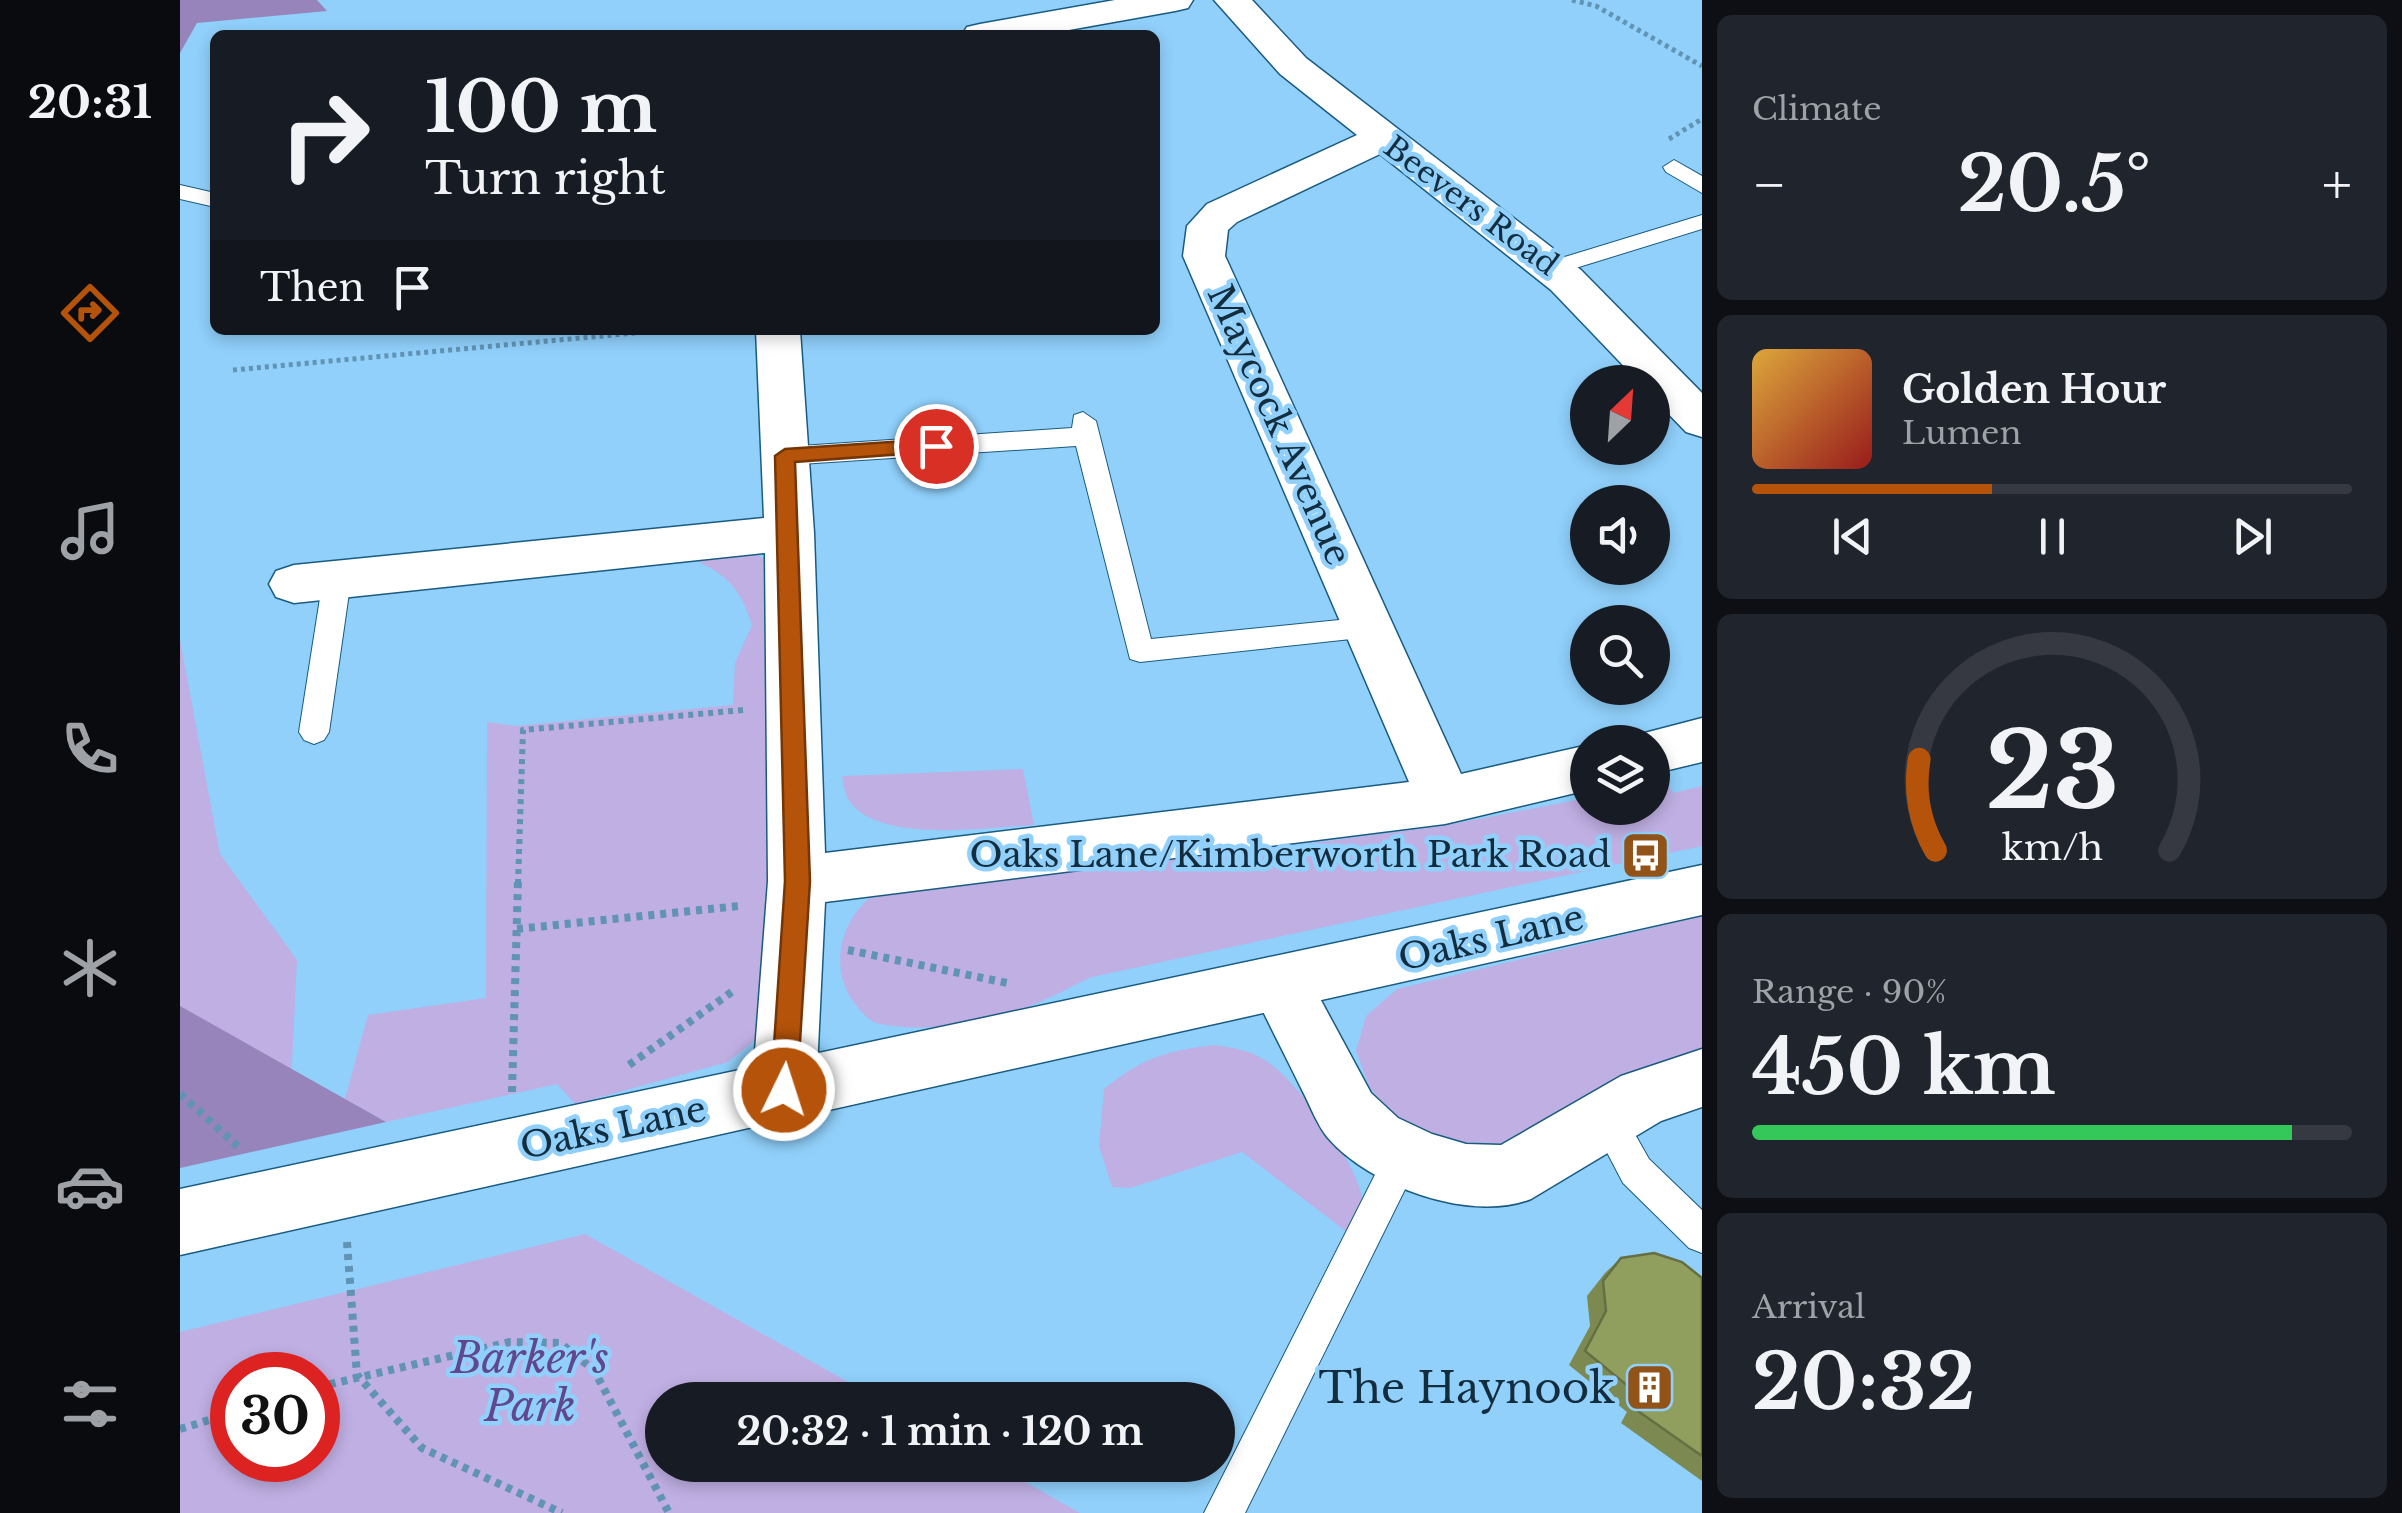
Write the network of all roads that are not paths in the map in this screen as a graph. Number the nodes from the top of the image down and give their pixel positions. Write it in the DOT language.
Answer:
graph roads {
  1 [pos="1175,0"];
  2 [pos="1232,0"];
  3 [pos="1085,7"];
  4 [pos="999,30"];
  5 [pos="1382,138"];
  6 [pos="1674,167"];
  7 [pos="1702,186"];
  8 [pos="180,192"];
  9 [pos="210,199"];
  10 [pos="1702,222"];
  11 [pos="1553,268"];
  12 [pos="778,335"];
  13 [pos="1702,421"];
  14 [pos="785,456"];
  15 [pos="790,533"];
  16 [pos="316,582"];
  17 [pos="1369,628"];
  18 [pos="314,732"];
  19 [pos="1702,740"];
  20 [pos="1670,748"];
  21 [pos="1570,771"];
  22 [pos="1445,802"];
  23 [pos="1702,890"];
  24 [pos="795,910"];
  25 [pos="1281,986"];
  26 [pos="1702,1078"];
  27 [pos="784,1090"];
  28 [pos="1607,1118"];
  29 [pos="1404,1155"];
  30 [pos="180,1222"];
  31 [pos="1702,1235"];
  32 [pos="1224,1513"];
  1 -- 3 [label="street"];
  2 -- 5 [label="street, Beevers Road"];
  3 -- 4 [label="street"];
  5 -- 11 [label="street, Beevers Road"];
  5 -- 17 [label="street, Maycock Avenue"];
  6 -- 7 [label="lane"];
  8 -- 9 [label="lane"];
  10 -- 11 [label="lane"];
  11 -- 13 [label="street, Beevers Road"];
  12 -- 14 [label="street"];
  14 -- 15 [label="street"];
  14 -- 17 [label="lane"];
  15 -- 16 [label="street"];
  15 -- 24 [label="street"];
  16 -- 18 [label="lane"];
  17 -- 22 [label="street, Maycock Avenue"];
  19 -- 20 [label="street"];
  21 -- 22 [label="street"];
  22 -- 24 [label="street"];
  23 -- 25 [label="street, Oaks Lane"];
  24 -- 27 [label="street"];
  25 -- 27 [label="street, Oaks Lane"];
  25 -- 29 [label="street"];
  26 -- 28 [label="street"];
  27 -- 30 [label="street, Oaks Lane"];
  28 -- 29 [label="street"];
  28 -- 31 [label="lane"];
  29 -- 32 [label="lane"];
}
